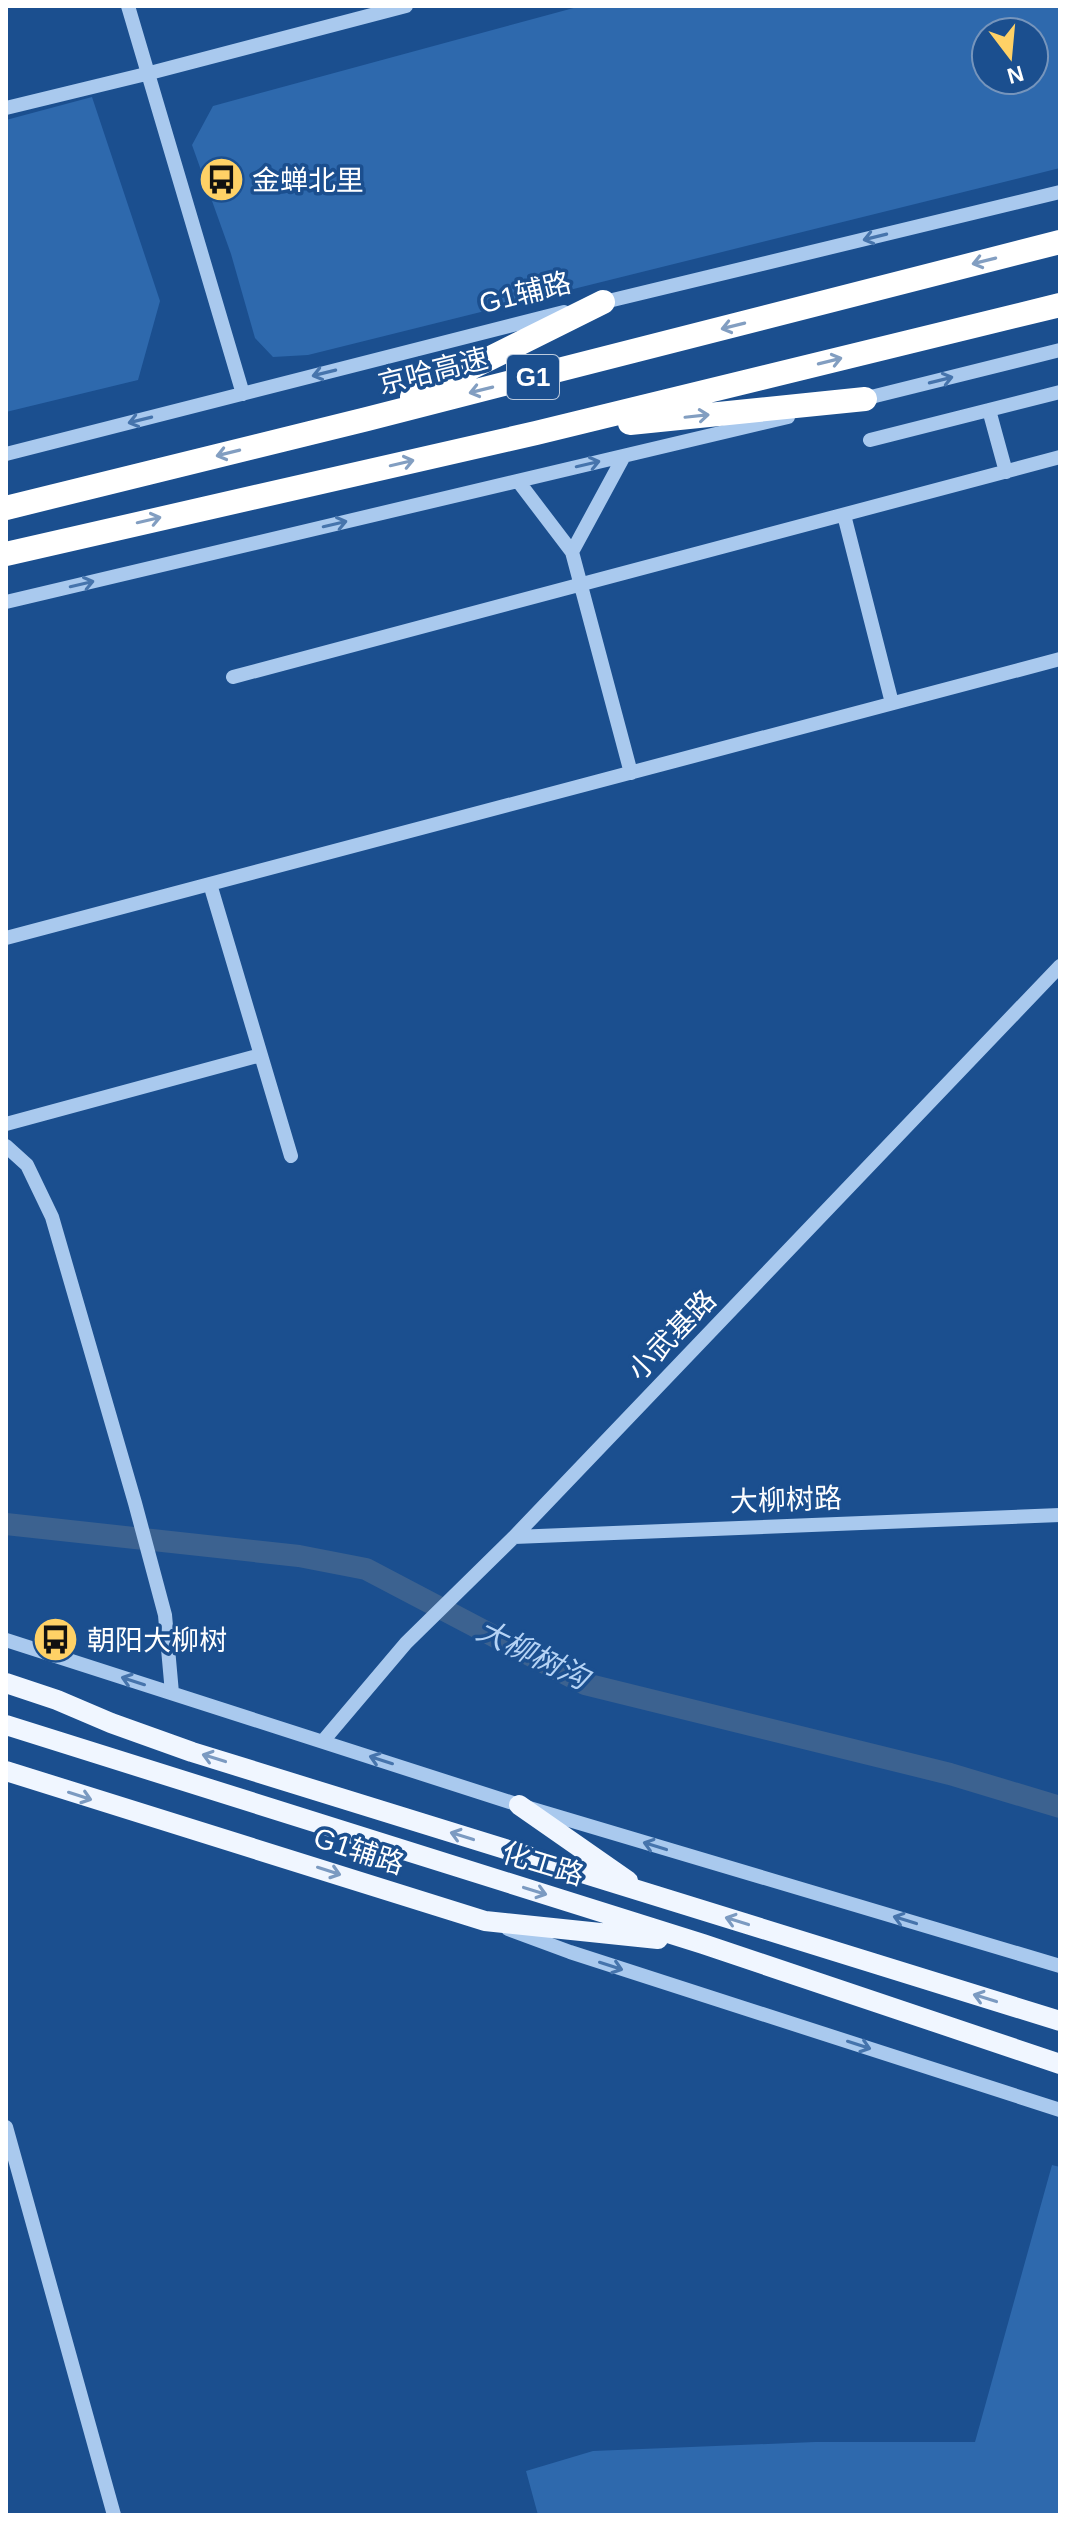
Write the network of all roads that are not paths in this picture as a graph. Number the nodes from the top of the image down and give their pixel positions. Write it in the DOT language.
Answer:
graph roads {
  1 [pos="128,6"];
  2 [pos="406,6"];
  3 [pos="146,74"];
  4 [pos="6,108"];
  5 [pos="1060,192"];
  6 [pos="1060,242"];
  7 [pos="603,302"];
  8 [pos="1060,305"];
  9 [pos="1060,350"];
  10 [pos="1060,392"];
  11 [pos="243,394"];
  12 [pos="865,399"];
  13 [pos="989,410"];
  14 [pos="367,419"];
  15 [pos="536,433"];
  16 [pos="870,440"];
  17 [pos="6,454"];
  18 [pos="624,456"];
  19 [pos="1060,457"];
  20 [pos="1006,472"];
  21 [pos="518,481"];
  22 [pos="6,508"];
  23 [pos="844,515"];
  24 [pos="72,537"];
  25 [pos="572,552"];
  26 [pos="6,554"];
  27 [pos="6,572"];
  28 [pos="581,585"];
  29 [pos="6,602"];
  30 [pos="1060,659"];
  31 [pos="233,677"];
  32 [pos="892,703"];
  33 [pos="631,773"];
  34 [pos="210,884"];
  35 [pos="6,938"];
  36 [pos="1060,966"];
  37 [pos="261,1055"];
  38 [pos="6,1124"];
  39 [pos="6,1146"];
  40 [pos="291,1156"];
  41 [pos="1060,1515"];
  42 [pos="514,1537"];
  43 [pos="6,1640"];
  44 [pos="6,1683"];
  45 [pos="172,1693"];
  46 [pos="6,1725"];
  47 [pos="323,1741"];
  48 [pos="6,1771"];
  49 [pos="519,1805"];
  50 [pos="644,1892"];
  51 [pos="485,1921"];
  52 [pos="703,1944"];
  53 [pos="1060,1966"];
  54 [pos="1060,2021"];
  55 [pos="1060,2064"];
  56 [pos="1060,2110"];
  57 [pos="6,2127"];
  58 [pos="114,2515"];
  1 -- 3 [label="street"];
  2 -- 3 [label="street"];
  3 -- 4 [label="street"];
  3 -- 11 [label="street"];
  5 -- 7 [label="street, G1辅路, one-way"];
  6 -- 14 [label="highway, 京哈高速 / G1, one-way"];
  7 -- 11 [label="street, G1辅路, one-way"];
  7 -- 14 [label="highway"];
  15 -- 8 [label="highway, G1, one-way"];
  12 -- 9 [label="street, one-way"];
  10 -- 13 [label="street"];
  11 -- 17 [label="street, G1辅路, one-way"];
  15 -- 12 [label="highway, one-way"];
  12 -- 18 [label="street"];
  13 -- 16 [label="street"];
  13 -- 20 [label="street"];
  14 -- 22 [label="highway, 京哈高速 / G1, one-way"];
  24 -- 15 [label="highway, G1, one-way"];
  21 -- 18 [label="street, one-way"];
  18 -- 25 [label="street"];
  19 -- 20 [label="street"];
  20 -- 23 [label="street"];
  21 -- 25 [label="street"];
  29 -- 21 [label="street, one-way"];
  23 -- 28 [label="street"];
  23 -- 32 [label="street"];
  24 -- 26 [label="highway, G1"];
  24 -- 27 [label="highway"];
  25 -- 28 [label="street"];
  28 -- 31 [label="street"];
  28 -- 33 [label="street"];
  30 -- 32 [label="street"];
  32 -- 33 [label="street"];
  33 -- 34 [label="street"];
  34 -- 35 [label="street"];
  34 -- 37 [label="street"];
  36 -- 42 [label="street, 小武基路"];
  37 -- 38 [label="street"];
  37 -- 40 [label="street"];
  39 -- 45 [label="street"];
  41 -- 42 [label="street, 大柳树路"];
  42 -- 47 [label="street, 小武基路"];
  45 -- 43 [label="street, one-way"];
  50 -- 44 [label="main road, 化工路, one-way"];
  45 -- 47 [label="street"];
  46 -- 52 [label="main road, 化工路, one-way"];
  49 -- 47 [label="street, one-way"];
  48 -- 51 [label="main road, G1辅路, one-way"];
  49 -- 50 [label="main road"];
  53 -- 49 [label="street, one-way"];
  54 -- 50 [label="main road, 化工路, one-way"];
  51 -- 52 [label="main road, G1辅路"];
  51 -- 56 [label="street, one-way"];
  52 -- 55 [label="main road, 化工路"];
  57 -- 58 [label="street"];
}
